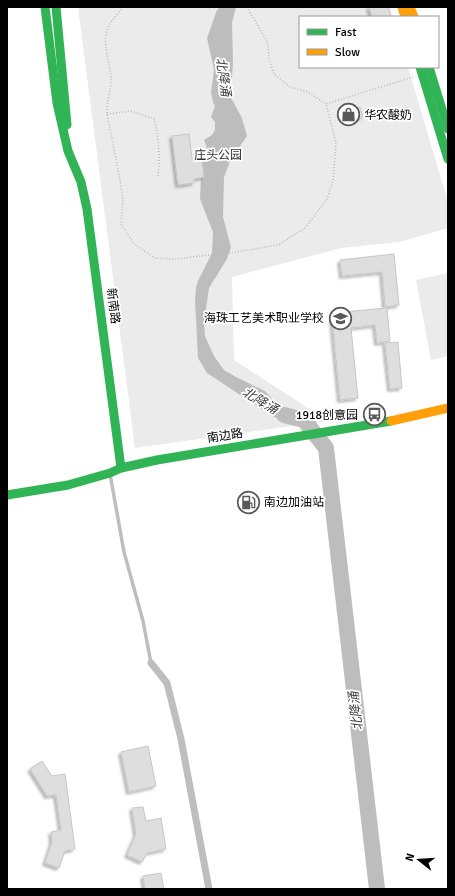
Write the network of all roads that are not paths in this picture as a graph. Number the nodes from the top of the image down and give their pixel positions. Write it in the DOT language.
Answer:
graph roads {
  1 [pos="45,7"];
  2 [pos="56,7"];
  3 [pos="429,68"];
  4 [pos="422,71"];
  5 [pos="448,129"];
  6 [pos="68,151"];
  7 [pos="448,159"];
  8 [pos="448,408"];
  9 [pos="121,468"];
  10 [pos="110,473"];
  11 [pos="7,495"];
  12 [pos="151,663"];
  13 [pos="209,889"];
  1 -- 6 [label="street, 新南路"];
  2 -- 6 [label="street, 新南路"];
  3 -- 5 [label="street"];
  4 -- 7 [label="street"];
  6 -- 9 [label="street, 新南路"];
  8 -- 9 [label="street, 南边路"];
  9 -- 10 [label="street, 南边路"];
  10 -- 11 [label="street, 南边路"];
  10 -- 12 [label="lane"];
  12 -- 13 [label="street"];
}
